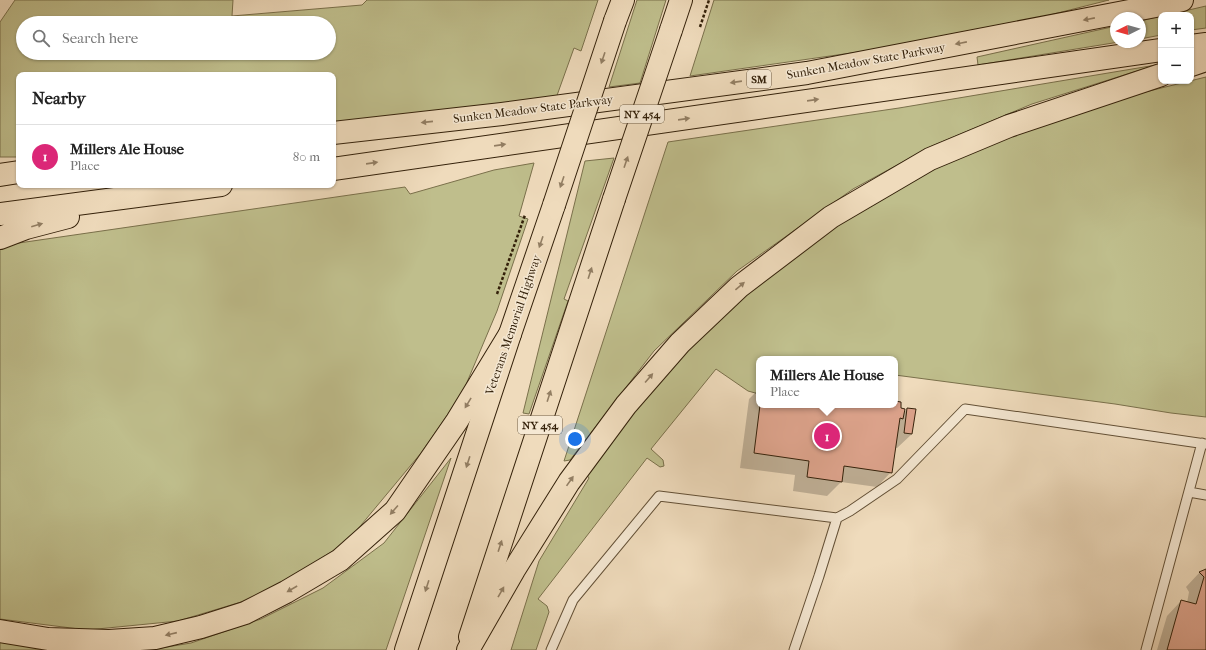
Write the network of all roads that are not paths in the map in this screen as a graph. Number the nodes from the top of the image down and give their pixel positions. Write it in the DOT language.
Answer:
graph roads {
  1 [pos="622,0"];
  2 [pos="681,0"];
  3 [pos="1182,0"];
  4 [pos="1206,44"];
  5 [pos="1194,46"];
  6 [pos="1158,50"];
  7 [pos="1206,60"];
  8 [pos="1194,64"];
  9 [pos="1158,76"];
  10 [pos="336,133"];
  11 [pos="336,169"];
  12 [pos="200,188"];
  13 [pos="138,197"];
  14 [pos="0,214"];
  15 [pos="0,238"];
  16 [pos="510,334"];
  17 [pos="1204,443"];
  18 [pos="1189,492"];
  19 [pos="1206,495"];
  20 [pos="837,518"];
  21 [pos="0,631"];
  22 [pos="406,650"];
  23 [pos="467,650"];
  24 [pos="551,650"];
  25 [pos="794,650"];
  26 [pos="1146,650"];
  1 -- 16 [label="main road, Veterans Memorial Highway, one-way, bridge"];
  23 -- 2 [label="main road, NY 454, one-way, bridge"];
  3 -- 10 [label="main road, Sunken Meadow State Parkway / SM, one-way"];
  4 -- 5 [label="main road"];
  11 -- 6 [label="main road, SM, one-way"];
  7 -- 8 [label="main road"];
  23 -- 9 [label="main road, one-way"];
  12 -- 13 [label="main road"];
  13 -- 14 [label="main road"];
  15 -- 13 [label="main road, one-way"];
  16 -- 21 [label="main road, one-way"];
  16 -- 22 [label="main road, Veterans Memorial Highway, one-way"];
  17 -- 18 [label="lane"];
  17 -- 20 [label="lane"];
  18 -- 19 [label="lane"];
  18 -- 26 [label="lane"];
  20 -- 24 [label="lane"];
  20 -- 25 [label="lane"];
}
